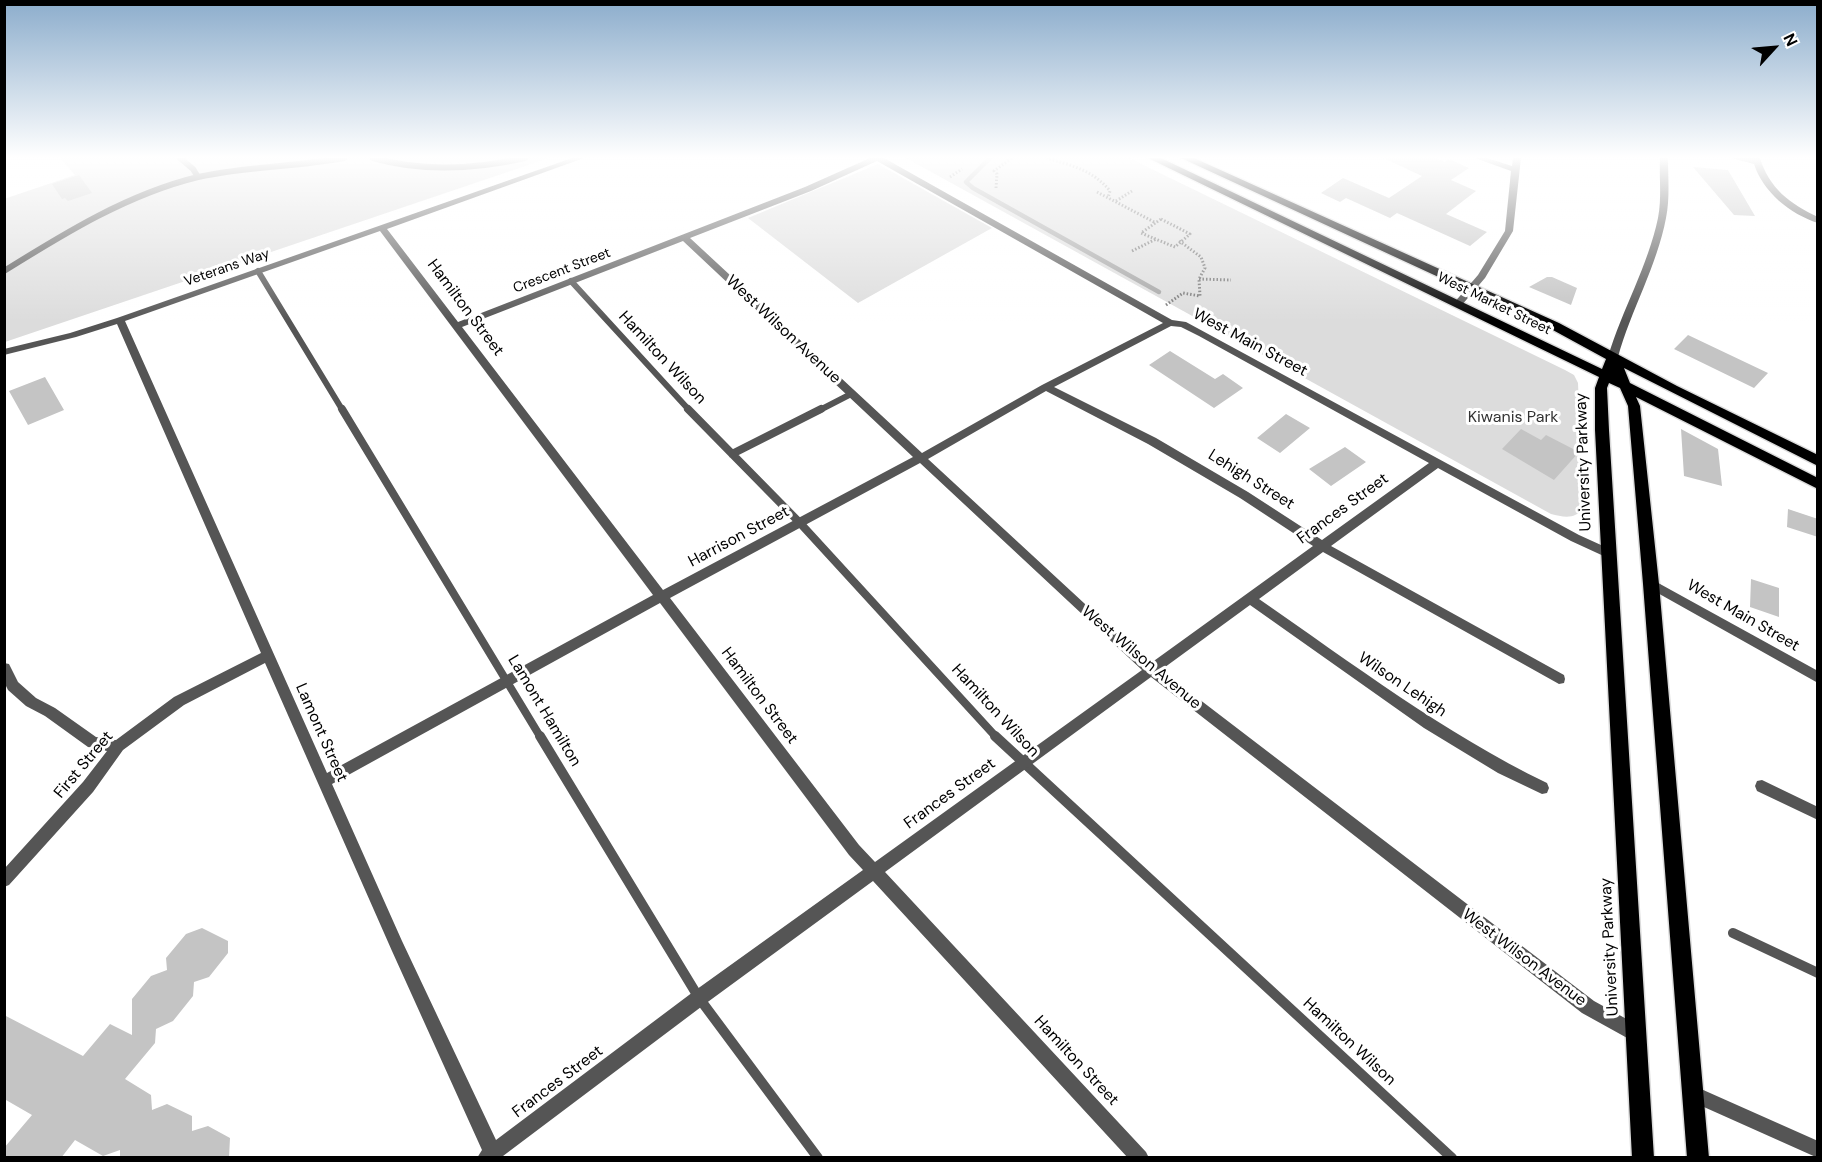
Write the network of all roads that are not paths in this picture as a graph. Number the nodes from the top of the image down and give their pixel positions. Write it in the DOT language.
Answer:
graph roads {
  1 [pos="107,212"];
  2 [pos="427,212"];
  3 [pos="750,212"];
  4 [pos="975,212"];
  5 [pos="1266,212"];
  6 [pos="1304,212"];
  7 [pos="1511,212"];
  8 [pos="1663,212"];
  9 [pos="1802,212"];
  10 [pos="1818,222"];
  11 [pos="382,228"];
  12 [pos="685,238"];
  13 [pos="4,271"];
  14 [pos="258,271"];
  15 [pos="571,281"];
  16 [pos="1472,289"];
  17 [pos="1458,304"];
  18 [pos="120,320"];
  19 [pos="1170,323"];
  20 [pos="456,326"];
  21 [pos="4,352"];
  22 [pos="1613,357"];
  23 [pos="1606,375"];
  24 [pos="1625,385"];
  25 [pos="1046,387"];
  26 [pos="851,394"];
  27 [pos="732,454"];
  28 [pos="921,458"];
  29 [pos="1818,461"];
  30 [pos="1437,463"];
  31 [pos="1818,484"];
  32 [pos="801,523"];
  33 [pos="1323,547"];
  34 [pos="1608,553"];
  35 [pos="1651,584"];
  36 [pos="662,596"];
  37 [pos="1250,599"];
  38 [pos="268,656"];
  39 [pos="4,668"];
  40 [pos="1151,670"];
  41 [pos="1818,678"];
  42 [pos="1559,679"];
  43 [pos="508,680"];
  44 [pos="118,746"];
  45 [pos="1023,763"];
  46 [pos="325,781"];
  47 [pos="1762,786"];
  48 [pos="1542,788"];
  49 [pos="1818,814"];
  50 [pos="874,872"];
  51 [pos="4,880"];
  52 [pos="1733,933"];
  53 [pos="1818,973"];
  54 [pos="699,998"];
  55 [pos="1635,1033"];
  56 [pos="1692,1093"];
  57 [pos="1818,1150"];
  58 [pos="491,1156"];
  59 [pos="818,1158"];
  60 [pos="1140,1158"];
  61 [pos="1452,1158"];
  62 [pos="1642,1158"];
  63 [pos="1698,1158"];
  1 -- 13 [label="lane"];
  2 -- 11 [label="street, Veterans Way"];
  3 -- 12 [label="street, Crescent Street"];
  4 -- 19 [label="street, West Main Street"];
  5 -- 17 [label="main road, West Market Street"];
  6 -- 16 [label="main road, West Market Street"];
  7 -- 16 [label="street"];
  8 -- 22 [label="street"];
  9 -- 10 [label="street"];
  11 -- 14 [label="street, Veterans Way"];
  11 -- 20 [label="street, Hamilton Street"];
  12 -- 15 [label="street, Crescent Street"];
  12 -- 26 [label="street, West Wilson Avenue"];
  14 -- 18 [label="street, Veterans Way"];
  14 -- 43 [label="lane, Lamont Hamilton"];
  15 -- 20 [label="street, Crescent Street"];
  15 -- 27 [label="lane, Hamilton Wilson"];
  16 -- 17 [label="street"];
  16 -- 22 [label="main road, West Market Street"];
  17 -- 23 [label="main road, West Market Street"];
  18 -- 21 [label="street, Veterans Way"];
  18 -- 38 [label="street, Lamont Street"];
  19 -- 25 [label="street, Harrison Street"];
  19 -- 30 [label="street, West Main Street"];
  20 -- 36 [label="street, Hamilton Street"];
  22 -- 23 [label="main road, University Parkway"];
  22 -- 24 [label="main road"];
  22 -- 29 [label="main road, West Market Street"];
  23 -- 24 [label="main road, West Market Street"];
  23 -- 34 [label="main road, University Parkway"];
  24 -- 31 [label="main road, West Market Street"];
  24 -- 35 [label="main road"];
  25 -- 28 [label="street, Harrison Street"];
  25 -- 33 [label="street, Lehigh Street"];
  26 -- 27 [label="lane"];
  26 -- 28 [label="street, West Wilson Avenue"];
  27 -- 32 [label="lane, Hamilton Wilson"];
  28 -- 32 [label="street, Harrison Street"];
  28 -- 40 [label="street, West Wilson Avenue"];
  30 -- 33 [label="street, Frances Street"];
  30 -- 34 [label="street, West Main Street"];
  32 -- 36 [label="street, Harrison Street"];
  32 -- 45 [label="lane, Hamilton Wilson"];
  33 -- 37 [label="street, Frances Street"];
  33 -- 42 [label="street, Lehigh Street"];
  34 -- 55 [label="main road, University Parkway"];
  35 -- 41 [label="street, West Main Street"];
  35 -- 56 [label="main road"];
  36 -- 43 [label="street, Harrison Street"];
  36 -- 50 [label="street, Hamilton Street"];
  37 -- 40 [label="street, Frances Street"];
  37 -- 48 [label="street, Wilson Lehigh"];
  38 -- 44 [label="street, First Street"];
  38 -- 46 [label="street, Lamont Street"];
  39 -- 44 [label="street"];
  40 -- 45 [label="street, Frances Street"];
  40 -- 55 [label="street, West Wilson Avenue"];
  43 -- 46 [label="street, Harrison Street"];
  43 -- 54 [label="lane, Lamont Hamilton"];
  44 -- 51 [label="street, First Street"];
  45 -- 50 [label="street, Frances Street"];
  45 -- 61 [label="lane, Hamilton Wilson"];
  46 -- 58 [label="street, Lamont Street"];
  47 -- 49 [label="street"];
  50 -- 54 [label="street, Frances Street"];
  50 -- 60 [label="street, Hamilton Street"];
  52 -- 53 [label="lane"];
  54 -- 58 [label="street, Frances Street"];
  54 -- 59 [label="lane, Lamont Hamilton"];
  55 -- 62 [label="main road, University Parkway"];
  56 -- 57 [label="street"];
  56 -- 63 [label="main road"];
}
